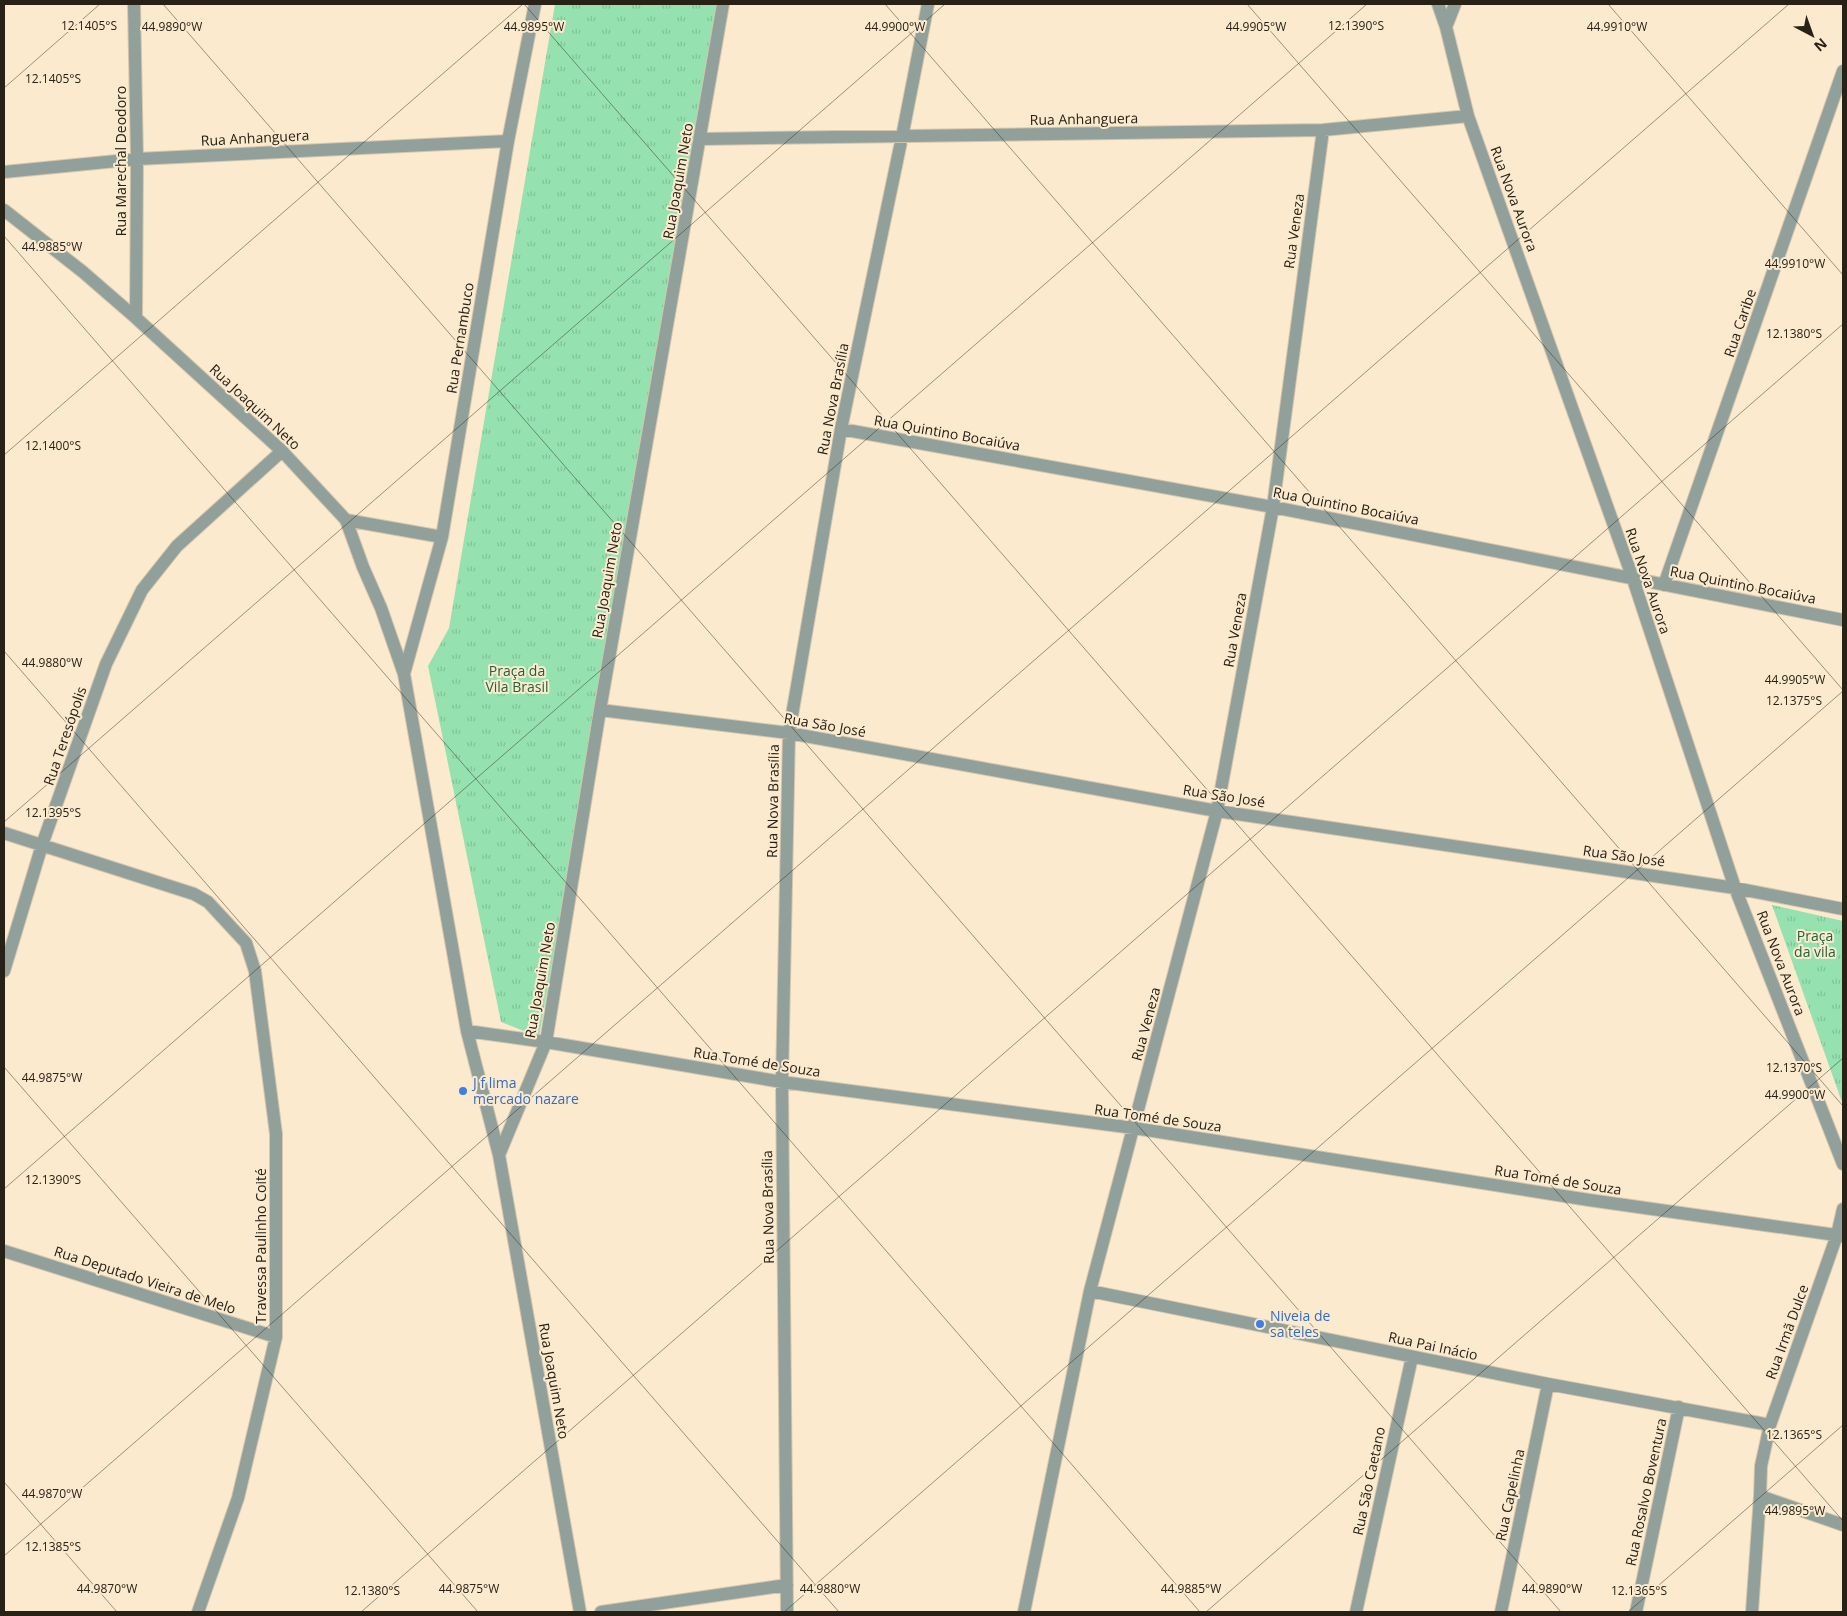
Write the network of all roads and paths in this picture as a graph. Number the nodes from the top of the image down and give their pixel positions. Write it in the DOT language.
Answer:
graph roads {
  1 [pos="134,4"];
  2 [pos="535,4"];
  3 [pos="723,4"];
  4 [pos="928,4"];
  5 [pos="1438,4"];
  6 [pos="1455,4"];
  7 [pos="1446,27"];
  8 [pos="1843,71"];
  9 [pos="1468,116"];
  10 [pos="1323,130"];
  11 [pos="902,136"];
  12 [pos="700,139"];
  13 [pos="508,141"];
  14 [pos="137,159"];
  15 [pos="4,172"];
  16 [pos="4,210"];
  17 [pos="136,318"];
  18 [pos="841,429"];
  19 [pos="282,451"];
  20 [pos="1273,506"];
  21 [pos="346,520"];
  22 [pos="442,537"];
  23 [pos="1633,579"];
  24 [pos="1664,585"];
  25 [pos="1843,620"];
  26 [pos="404,674"];
  27 [pos="600,710"];
  28 [pos="789,733"];
  29 [pos="1217,811"];
  30 [pos="4,833"];
  31 [pos="42,845"];
  32 [pos="1735,888"];
  33 [pos="1843,909"];
  34 [pos="4,971"];
  35 [pos="467,1031"];
  36 [pos="546,1042"];
  37 [pos="782,1082"];
  38 [pos="1134,1128"];
  39 [pos="499,1155"];
  40 [pos="1843,1164"];
  41 [pos="1843,1209"];
  42 [pos="1840,1236"];
  43 [pos="4,1251"];
  44 [pos="1090,1291"];
  45 [pos="276,1337"];
  46 [pos="1412,1357"];
  47 [pos="1548,1384"];
  48 [pos="1680,1408"];
  49 [pos="1770,1425"];
  50 [pos="1760,1496"];
  51 [pos="1843,1525"];
  52 [pos="787,1585"];
  53 [pos="198,1612"];
  54 [pos="580,1612"];
  55 [pos="601,1612"];
  56 [pos="787,1612"];
  57 [pos="1024,1612"];
  58 [pos="1356,1612"];
  59 [pos="1501,1612"];
  60 [pos="1636,1612"];
  61 [pos="1752,1612"];
  1 -- 14 [label="street, Rua Marechal Deodoro"];
  2 -- 13 [label="street, Rua Pernambuco"];
  3 -- 12 [label="street, Rua Joaquim Neto"];
  4 -- 11 [label="street, Rua Nova Brasília"];
  5 -- 7 [label="street, Rua Nova Aurora"];
  6 -- 7 [label="street"];
  7 -- 9 [label="street, Rua Nova Aurora"];
  8 -- 24 [label="street, Rua Caribe"];
  9 -- 10 [label="street, Rua Anhanguera"];
  9 -- 23 [label="street, Rua Nova Aurora"];
  10 -- 11 [label="street, Rua Anhanguera"];
  10 -- 20 [label="street, Rua Veneza"];
  11 -- 12 [label="street, Rua Anhanguera"];
  11 -- 18 [label="street, Rua Nova Brasília"];
  12 -- 27 [label="street, Rua Joaquim Neto"];
  13 -- 14 [label="street, Rua Anhanguera"];
  13 -- 22 [label="street, Rua Pernambuco"];
  14 -- 15 [label="street, Rua Anhanguera"];
  14 -- 17 [label="street, Rua Marechal Deodoro"];
  16 -- 17 [label="street, Rua Joaquim Neto"];
  17 -- 19 [label="street, Rua Joaquim Neto"];
  18 -- 20 [label="street, Rua Quintino Bocaiúva"];
  18 -- 28 [label="street, Rua Nova Brasília"];
  19 -- 21 [label="street, Rua Joaquim Neto"];
  19 -- 31 [label="street, Rua Teresópolis"];
  20 -- 23 [label="street, Rua Quintino Bocaiúva"];
  20 -- 29 [label="street, Rua Veneza"];
  21 -- 22 [label="street"];
  21 -- 26 [label="street, Rua Joaquim Neto"];
  22 -- 26 [label="street, Rua Pernambuco"];
  23 -- 24 [label="street, Rua Quintino Bocaiúva"];
  23 -- 32 [label="street, Rua Nova Aurora"];
  24 -- 25 [label="street, Rua Quintino Bocaiúva"];
  26 -- 35 [label="street, Rua Joaquim Neto"];
  27 -- 28 [label="street, Rua São José"];
  27 -- 36 [label="street, Rua Joaquim Neto"];
  28 -- 29 [label="street, Rua São José"];
  28 -- 37 [label="street, Rua Nova Brasília"];
  29 -- 32 [label="street, Rua São José"];
  29 -- 38 [label="street, Rua Veneza"];
  30 -- 31 [label="street, Travessa Paulinho Coité"];
  31 -- 34 [label="street, Rua Teresópolis"];
  31 -- 45 [label="street, Travessa Paulinho Coité"];
  32 -- 33 [label="street, Rua São José"];
  32 -- 40 [label="street, Rua Nova Aurora"];
  35 -- 36 [label="street, Rua Tomé de Souza"];
  35 -- 39 [label="street, Rua Joaquim Neto"];
  36 -- 37 [label="street, Rua Tomé de Souza"];
  36 -- 39 [label="street, Rua Joaquim Neto"];
  37 -- 38 [label="street, Rua Tomé de Souza"];
  37 -- 52 [label="street, Rua Nova Brasília"];
  38 -- 42 [label="street, Rua Tomé de Souza"];
  38 -- 44 [label="street, Rua Veneza"];
  39 -- 54 [label="street, Rua Joaquim Neto"];
  41 -- 42 [label="street, Rua Irmã Dulce"];
  42 -- 49 [label="street, Rua Irmã Dulce"];
  43 -- 45 [label="street, Rua Deputado Vieira de Melo"];
  44 -- 46 [label="street, Rua Pai Inácio"];
  44 -- 57 [label="street, Rua Veneza"];
  45 -- 53 [label="street, Travessa Paulinho Coité"];
  46 -- 47 [label="street, Rua Pai Inácio"];
  46 -- 58 [label="street, Rua São Caetano"];
  47 -- 48 [label="street, Rua Pai Inácio"];
  47 -- 59 [label="street, Rua Capelinha"];
  48 -- 49 [label="street, Rua Pai Inácio"];
  48 -- 60 [label="street, Rua Rosalvo Boventura"];
  49 -- 50 [label="street, Rua Irmã Dulce"];
  50 -- 51 [label="street"];
  50 -- 61 [label="street, Rua Irmã Dulce"];
  52 -- 55 [label="street"];
  52 -- 56 [label="street, Rua Nova Brasília"];
}
